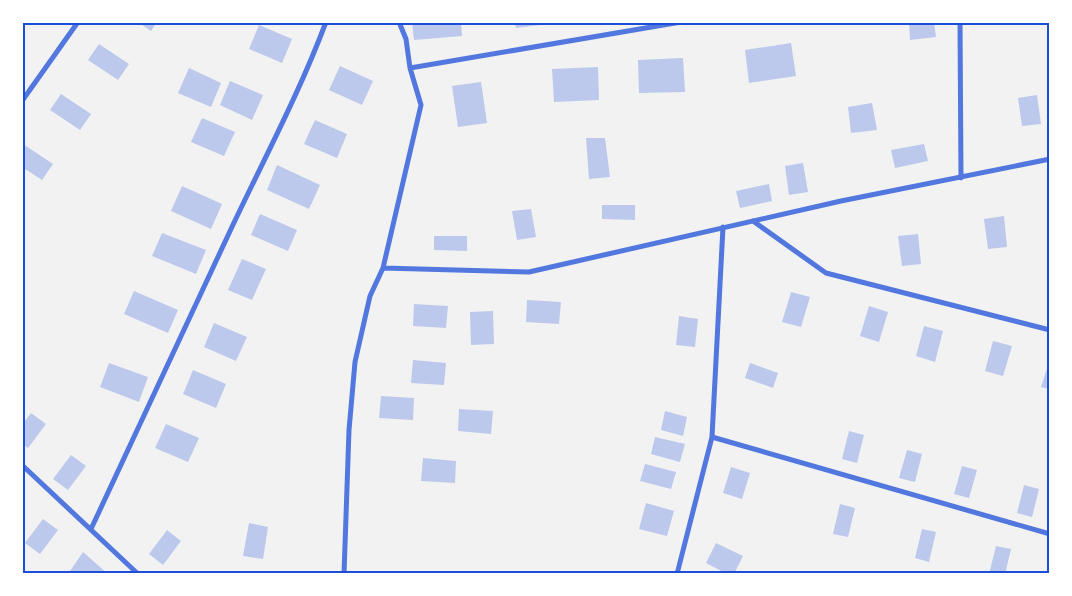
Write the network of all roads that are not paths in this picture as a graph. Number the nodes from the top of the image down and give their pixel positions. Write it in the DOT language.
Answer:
graph roads {
  1 [pos="78,22"];
  2 [pos="326,22"];
  3 [pos="399,22"];
  4 [pos="680,22"];
  5 [pos="960,22"];
  6 [pos="410,68"];
  7 [pos="22,101"];
  8 [pos="1050,159"];
  9 [pos="960,178"];
  10 [pos="753,221"];
  11 [pos="724,227"];
  12 [pos="383,268"];
  13 [pos="1050,330"];
  14 [pos="712,437"];
  15 [pos="22,465"];
  16 [pos="91,529"];
  17 [pos="1050,534"];
  18 [pos="138,574"];
  19 [pos="344,574"];
  20 [pos="677,574"];
  1 -- 7 [label="street"];
  2 -- 16 [label="street"];
  3 -- 6 [label="street"];
  4 -- 6 [label="street"];
  5 -- 9 [label="street"];
  6 -- 12 [label="street"];
  8 -- 9 [label="street"];
  9 -- 10 [label="street"];
  10 -- 11 [label="street"];
  10 -- 13 [label="street"];
  11 -- 12 [label="street"];
  11 -- 14 [label="street"];
  12 -- 19 [label="street"];
  14 -- 17 [label="street"];
  14 -- 20 [label="street"];
  15 -- 16 [label="street"];
  16 -- 18 [label="street"];
}
